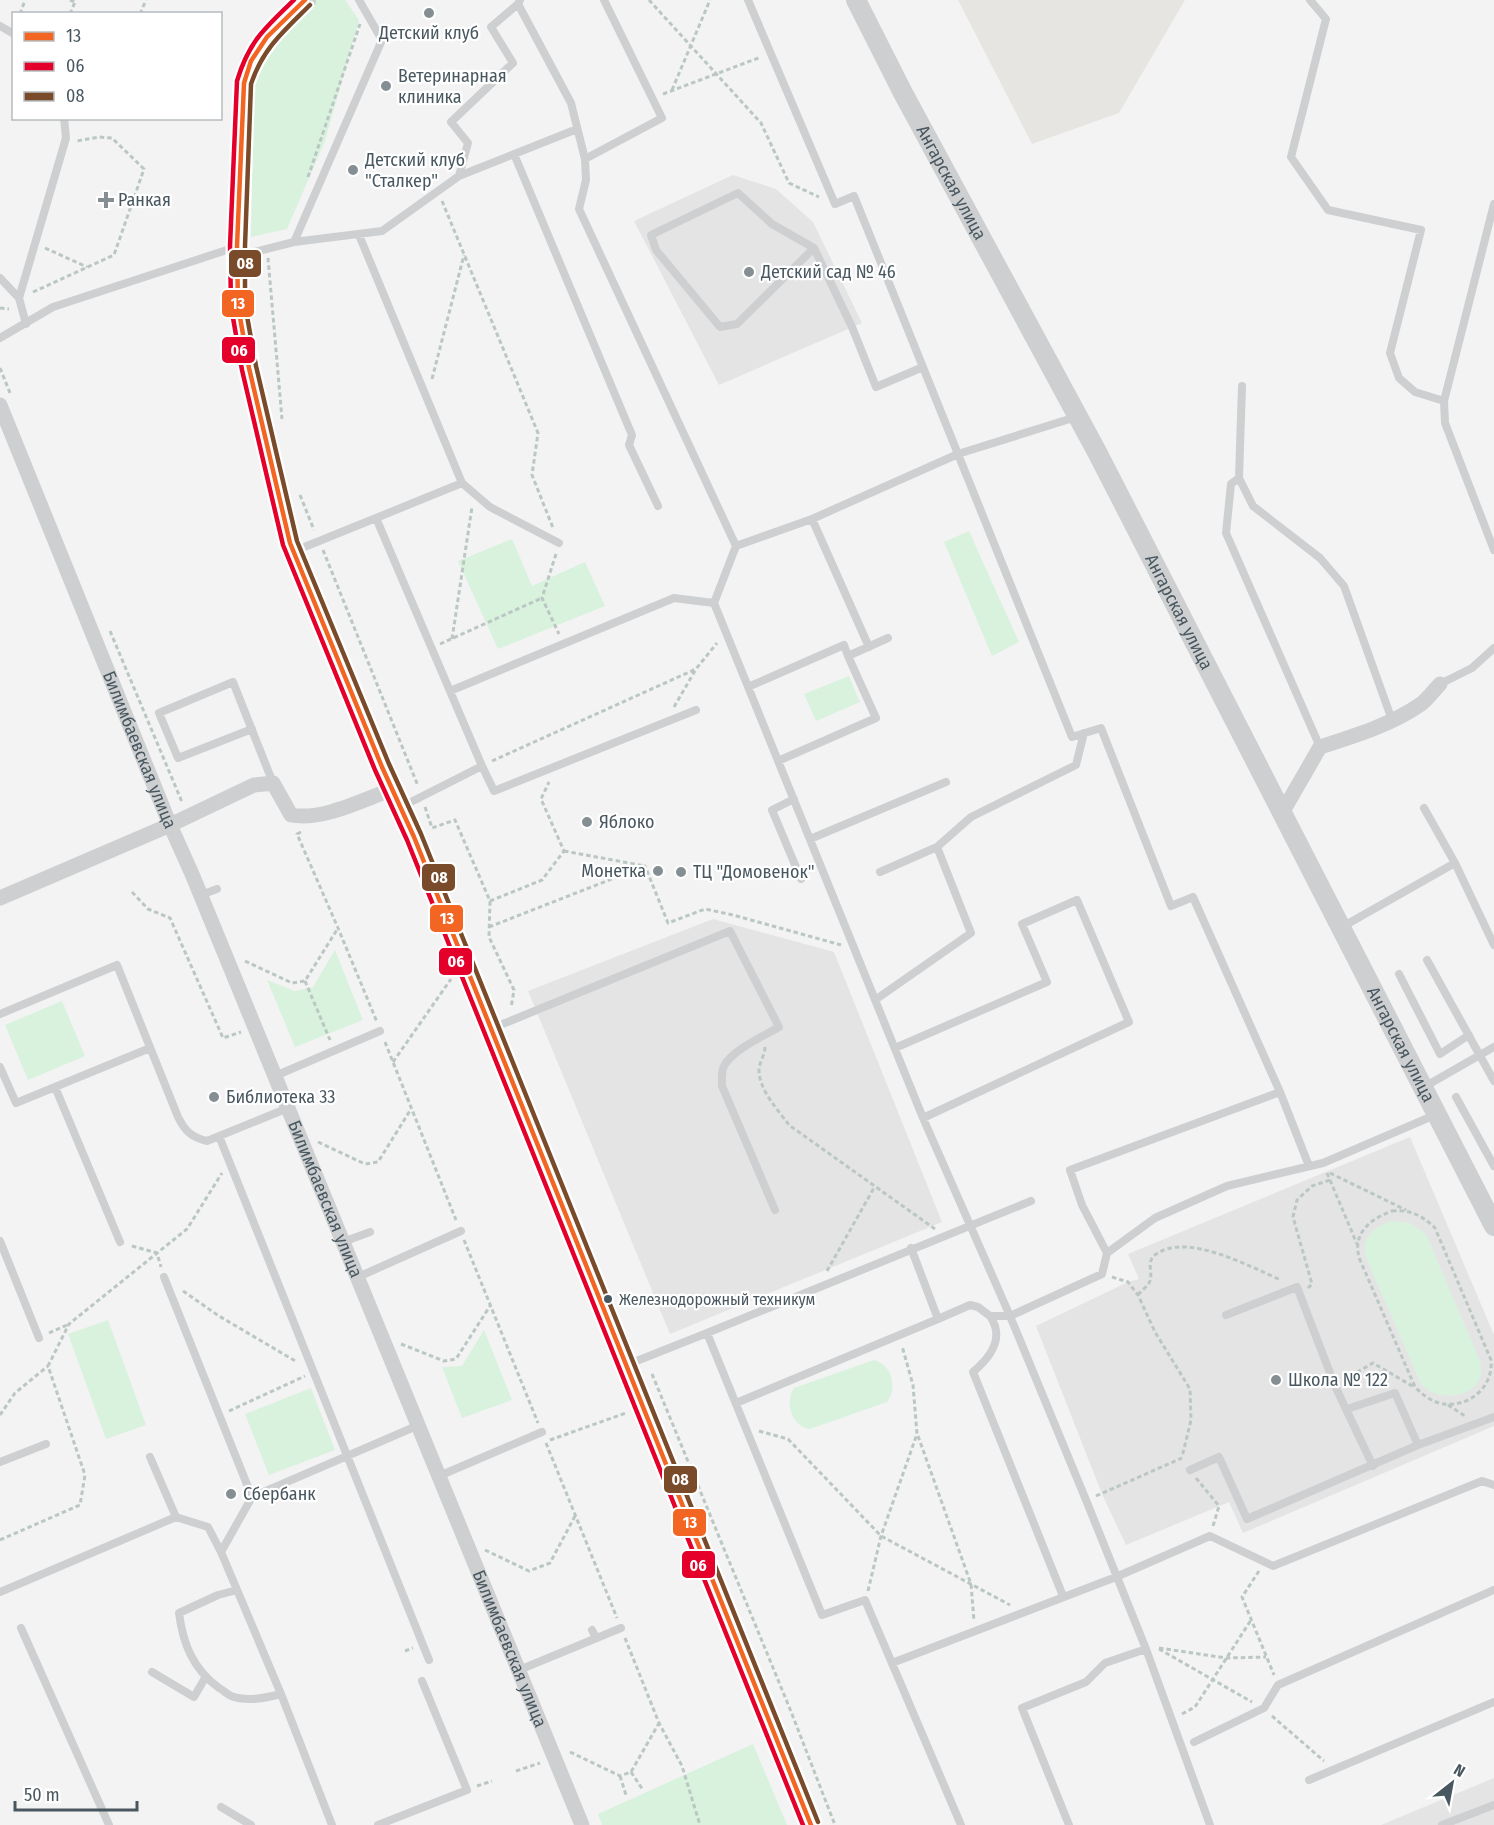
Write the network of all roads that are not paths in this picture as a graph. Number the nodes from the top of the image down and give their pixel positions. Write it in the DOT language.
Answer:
graph roads {
  1 [pos="304,0"];
  2 [pos="359,0"];
  3 [pos="604,0"];
  4 [pos="748,0"];
  5 [pos="856,0"];
  6 [pos="1310,0"];
  7 [pos="519,2"];
  8 [pos="64,120"];
  9 [pos="578,129"];
  10 [pos="514,154"];
  11 [pos="585,159"];
  12 [pos="459,176"];
  13 [pos="1494,204"];
  14 [pos="359,235"];
  15 [pos="294,242"];
  16 [pos="814,248"];
  17 [pos="237,252"];
  18 [pos="0,278"];
  19 [pos="19,298"];
  20 [pos="26,324"];
  21 [pos="0,338"];
  22 [pos="922,367"];
  23 [pos="1242,386"];
  24 [pos="1444,401"];
  25 [pos="0,405"];
  26 [pos="1078,416"];
  27 [pos="958,454"];
  28 [pos="1239,478"];
  29 [pos="462,483"];
  30 [pos="658,506"];
  31 [pos="376,518"];
  32 [pos="812,519"];
  33 [pos="559,543"];
  34 [pos="736,546"];
  35 [pos="1494,550"];
  36 [pos="293,552"];
  37 [pos="714,603"];
  38 [pos="888,638"];
  39 [pos="869,647"];
  40 [pos="1494,648"];
  41 [pos="848,656"];
  42 [pos="1440,684"];
  43 [pos="748,687"];
  44 [pos="450,691"];
  45 [pos="696,710"];
  46 [pos="1392,720"];
  47 [pos="252,729"];
  48 [pos="1084,733"];
  49 [pos="1320,747"];
  50 [pos="778,761"];
  51 [pos="482,766"];
  52 [pos="946,782"];
  53 [pos="273,783"];
  54 [pos="405,797"];
  55 [pos="794,799"];
  56 [pos="1424,808"];
  57 [pos="1282,813"];
  58 [pos="170,825"];
  59 [pos="810,839"];
  60 [pos="937,847"];
  61 [pos="1455,863"];
  62 [pos="880,872"];
  63 [pos="801,879"];
  64 [pos="217,889"];
  65 [pos="201,895"];
  66 [pos="0,898"];
  67 [pos="1342,927"];
  68 [pos="1494,945"];
  69 [pos="1427,960"];
  70 [pos="1399,974"];
  71 [pos="875,1000"];
  72 [pos="0,1014"];
  73 [pos="500,1024"];
  74 [pos="380,1030"];
  75 [pos="1469,1035"];
  76 [pos="150,1047"];
  77 [pos="1494,1047"];
  78 [pos="895,1048"];
  79 [pos="1480,1055"];
  80 [pos="0,1067"];
  81 [pos="275,1076"];
  82 [pos="2,1077"];
  83 [pos="1494,1081"];
  84 [pos="55,1087"];
  85 [pos="1424,1087"];
  86 [pos="1280,1092"];
  87 [pos="1456,1097"];
  88 [pos="288,1108"];
  89 [pos="1437,1114"];
  90 [pos="923,1118"];
  91 [pos="219,1136"];
  92 [pos="1309,1166"];
  93 [pos="1494,1166"];
  94 [pos="1031,1201"];
  95 [pos="776,1210"];
  96 [pos="1494,1226"];
  97 [pos="969,1227"];
  98 [pos="461,1231"];
  99 [pos="370,1232"];
  100 [pos="0,1241"];
  101 [pos="120,1242"];
  102 [pos="343,1242"];
  103 [pos="911,1248"];
  104 [pos="1107,1253"];
  105 [pos="164,1277"];
  106 [pos="358,1277"];
  107 [pos="990,1316"];
  108 [pos="1010,1316"];
  109 [pos="1226,1316"];
  110 [pos="938,1319"];
  111 [pos="707,1333"];
  112 [pos="39,1338"];
  113 [pos="636,1361"];
  114 [pos="736,1403"];
  115 [pos="1347,1409"];
  116 [pos="1494,1417"];
  117 [pos="418,1425"];
  118 [pos="542,1432"];
  119 [pos="46,1444"];
  120 [pos="1418,1445"];
  121 [pos="346,1455"];
  122 [pos="150,1457"];
  123 [pos="0,1462"];
  124 [pos="1373,1466"];
  125 [pos="1190,1470"];
  126 [pos="439,1476"];
  127 [pos="1494,1485"];
  128 [pos="252,1497"];
  129 [pos="176,1517"];
  130 [pos="221,1552"];
  131 [pos="1116,1577"];
  132 [pos="237,1590"];
  133 [pos="1494,1590"];
  134 [pos="0,1592"];
  135 [pos="1063,1596"];
  136 [pos="21,1628"];
  137 [pos="621,1628"];
  138 [pos="592,1630"];
  139 [pos="596,1638"];
  140 [pos="1146,1649"];
  141 [pos="429,1660"];
  142 [pos="892,1663"];
  143 [pos="519,1670"];
  144 [pos="152,1672"];
  145 [pos="205,1678"];
  146 [pos="422,1680"];
  147 [pos="281,1694"];
  148 [pos="1494,1702"];
  149 [pos="1194,1742"];
  150 [pos="1309,1780"];
  151 [pos="1494,1804"];
  152 [pos="221,1807"];
  153 [pos="109,1825"];
  154 [pos="251,1825"];
  155 [pos="332,1825"];
  156 [pos="378,1825"];
  157 [pos="582,1825"];
  158 [pos="811,1825"];
  159 [pos="961,1825"];
  160 [pos="1069,1825"];
  161 [pos="1210,1825"];
  162 [pos="1442,1825"];
  1 -- 17 [label="main road"];
  2 -- 15 [label="lane"];
  3 -- 11 [label="lane"];
  4 -- 22 [label="lane"];
  5 -- 26 [label="street, Ангарская улица"];
  6 -- 24 [label="lane"];
  7 -- 9 [label="lane"];
  7 -- 12 [label="lane"];
  8 -- 19 [label="lane"];
  9 -- 10 [label="lane"];
  9 -- 11 [label="lane"];
  10 -- 12 [label="lane"];
  10 -- 30 [label="lane"];
  11 -- 34 [label="lane"];
  12 -- 14 [label="lane"];
  13 -- 24 [label="lane"];
  14 -- 15 [label="lane"];
  14 -- 29 [label="lane"];
  15 -- 17 [label="lane"];
  16 -- 16 [label="lane"];
  16 -- 22 [label="lane"];
  17 -- 20 [label="lane"];
  17 -- 36 [label="main road"];
  18 -- 19 [label="lane"];
  19 -- 20 [label="lane"];
  20 -- 21 [label="lane"];
  22 -- 27 [label="lane"];
  23 -- 28 [label="lane"];
  24 -- 35 [label="lane"];
  25 -- 58 [label="street, Билимбаевская улица"];
  26 -- 27 [label="lane"];
  26 -- 57 [label="street, Ангарская улица"];
  27 -- 32 [label="lane"];
  27 -- 48 [label="lane"];
  28 -- 46 [label="lane"];
  28 -- 49 [label="lane"];
  29 -- 31 [label="lane"];
  29 -- 33 [label="lane"];
  31 -- 36 [label="lane"];
  31 -- 44 [label="lane"];
  32 -- 34 [label="lane"];
  32 -- 39 [label="lane"];
  34 -- 37 [label="lane"];
  36 -- 54 [label="main road"];
  37 -- 43 [label="lane"];
  37 -- 44 [label="lane"];
  38 -- 39 [label="lane"];
  39 -- 41 [label="lane"];
  40 -- 42 [label="lane"];
  41 -- 43 [label="lane"];
  41 -- 50 [label="lane"];
  42 -- 46 [label="street"];
  43 -- 50 [label="lane"];
  44 -- 51 [label="lane"];
  45 -- 51 [label="lane"];
  46 -- 49 [label="street"];
  47 -- 47 [label="lane"];
  47 -- 53 [label="lane"];
  48 -- 60 [label="lane"];
  48 -- 86 [label="lane"];
  49 -- 57 [label="street"];
  50 -- 55 [label="lane"];
  51 -- 54 [label="lane"];
  52 -- 59 [label="lane"];
  53 -- 54 [label="street"];
  53 -- 58 [label="street"];
  54 -- 73 [label="main road"];
  55 -- 59 [label="lane"];
  55 -- 63 [label="lane"];
  56 -- 61 [label="lane"];
  57 -- 67 [label="street, Ангарская улица"];
  58 -- 65 [label="street, Билимбаевская улица"];
  58 -- 66 [label="street"];
  59 -- 71 [label="lane"];
  60 -- 62 [label="lane"];
  60 -- 71 [label="lane"];
  61 -- 67 [label="lane"];
  61 -- 68 [label="lane"];
  64 -- 65 [label="lane"];
  65 -- 81 [label="street, Билимбаевская улица"];
  67 -- 85 [label="street, Ангарская улица"];
  69 -- 75 [label="lane"];
  70 -- 75 [label="lane"];
  71 -- 78 [label="lane"];
  72 -- 76 [label="lane"];
  73 -- 95 [label="lane"];
  73 -- 113 [label="main road"];
  74 -- 81 [label="lane"];
  75 -- 79 [label="lane"];
  76 -- 84 [label="lane"];
  76 -- 91 [label="lane"];
  77 -- 79 [label="lane"];
  78 -- 90 [label="lane"];
  78 -- 90 [label="lane"];
  79 -- 83 [label="lane"];
  79 -- 85 [label="lane"];
  80 -- 82 [label="lane"];
  81 -- 88 [label="street, Билимбаевская улица"];
  82 -- 84 [label="lane"];
  84 -- 101 [label="lane"];
  85 -- 89 [label="street, Ангарская улица"];
  86 -- 92 [label="lane"];
  86 -- 104 [label="lane"];
  87 -- 93 [label="lane"];
  88 -- 91 [label="lane"];
  88 -- 102 [label="street, Билимбаевская улица"];
  89 -- 92 [label="lane"];
  89 -- 96 [label="street, Ангарская улица"];
  90 -- 97 [label="lane"];
  91 -- 121 [label="lane"];
  92 -- 104 [label="lane"];
  94 -- 97 [label="lane"];
  97 -- 103 [label="lane"];
  97 -- 108 [label="lane"];
  98 -- 106 [label="lane"];
  99 -- 102 [label="lane"];
  100 -- 112 [label="lane"];
  102 -- 106 [label="street, Билимбаевская улица"];
  103 -- 110 [label="lane"];
  103 -- 111 [label="lane"];
  104 -- 108 [label="lane"];
  105 -- 128 [label="lane"];
  106 -- 117 [label="street, Билимбаевская улица"];
  107 -- 108 [label="lane"];
  107 -- 110 [label="lane"];
  107 -- 135 [label="lane"];
  108 -- 131 [label="lane"];
  109 -- 115 [label="lane"];
  110 -- 114 [label="lane"];
  111 -- 113 [label="lane"];
  111 -- 114 [label="lane"];
  113 -- 158 [label="main road"];
  114 -- 142 [label="lane"];
  115 -- 120 [label="lane"];
  115 -- 124 [label="lane"];
  116 -- 120 [label="lane"];
  117 -- 121 [label="lane"];
  117 -- 126 [label="street, Билимбаевская улица"];
  118 -- 126 [label="lane"];
  119 -- 123 [label="lane"];
  120 -- 124 [label="lane"];
  121 -- 128 [label="lane"];
  121 -- 141 [label="lane"];
  122 -- 129 [label="lane"];
  124 -- 125 [label="lane"];
  126 -- 143 [label="street, Билимбаевская улица"];
  127 -- 131 [label="lane"];
  128 -- 130 [label="lane"];
  129 -- 130 [label="lane"];
  129 -- 134 [label="lane"];
  130 -- 132 [label="lane"];
  131 -- 135 [label="lane"];
  131 -- 140 [label="lane"];
  132 -- 145 [label="lane"];
  132 -- 147 [label="lane"];
  133 -- 149 [label="lane"];
  135 -- 142 [label="lane"];
  136 -- 153 [label="lane"];
  137 -- 139 [label="lane"];
  138 -- 139 [label="lane"];
  139 -- 143 [label="lane"];
  140 -- 160 [label="lane"];
  140 -- 161 [label="lane"];
  142 -- 159 [label="lane"];
  143 -- 157 [label="street, Билимбаевская улица"];
  144 -- 145 [label="lane"];
  145 -- 147 [label="lane"];
  146 -- 156 [label="lane"];
  147 -- 155 [label="lane"];
  148 -- 150 [label="lane"];
  151 -- 162 [label="lane"];
  152 -- 154 [label="lane"];
}
